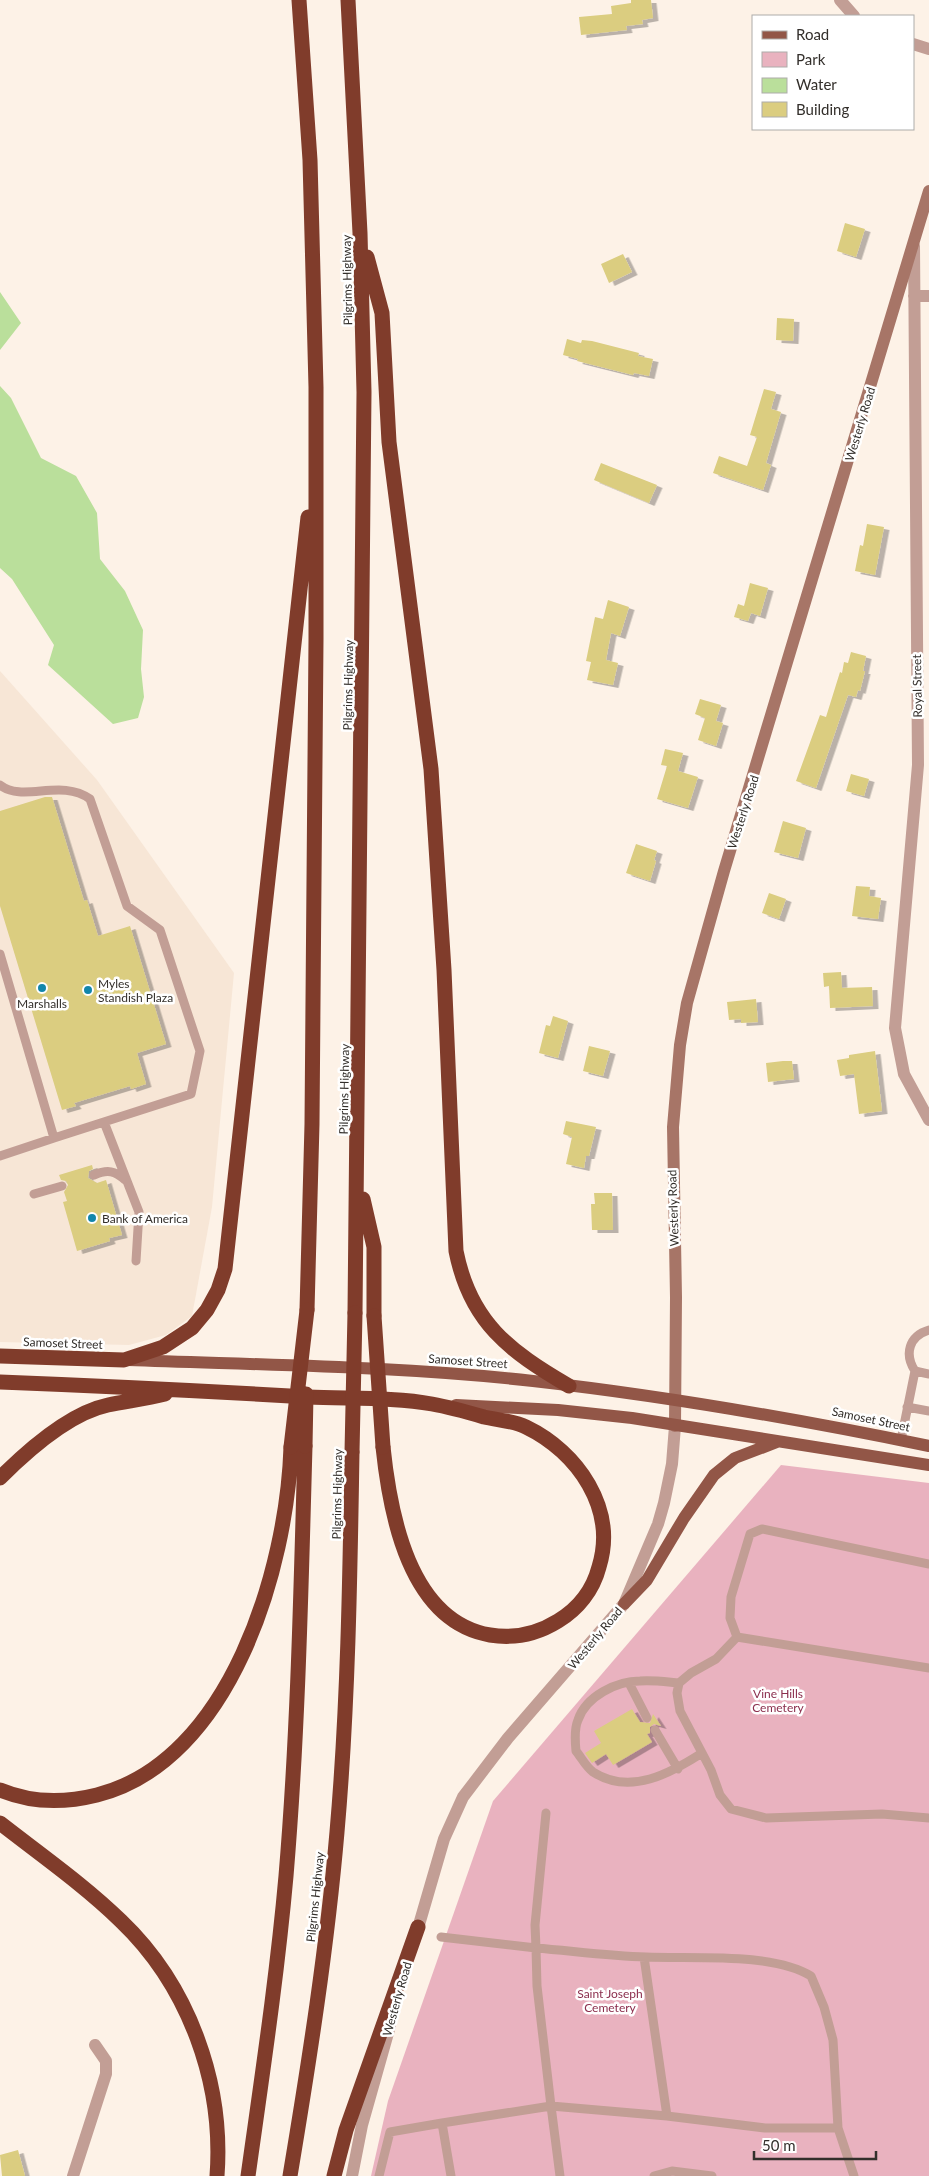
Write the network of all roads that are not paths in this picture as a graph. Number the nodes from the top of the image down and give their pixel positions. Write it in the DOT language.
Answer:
graph roads {
  1 [pos="299,0"];
  2 [pos="348,0"];
  3 [pos="840,0"];
  4 [pos="853,15"];
  5 [pos="914,44"];
  6 [pos="929,50"];
  7 [pos="929,191"];
  8 [pos="360,233"];
  9 [pos="914,244"];
  10 [pos="914,296"];
  11 [pos="929,296"];
  12 [pos="316,438"];
  13 [pos="0,786"];
  14 [pos="0,954"];
  15 [pos="929,1120"];
  16 [pos="104,1122"];
  17 [pos="54,1138"];
  18 [pos="0,1156"];
  19 [pos="94,1175"];
  20 [pos="358,1177"];
  21 [pos="127,1182"];
  22 [pos="62,1186"];
  23 [pos="34,1194"];
  24 [pos="136,1261"];
  25 [pos="929,1330"];
  26 [pos="0,1356"];
  27 [pos="124,1360"];
  28 [pos="914,1371"];
  29 [pos="929,1374"];
  30 [pos="0,1382"];
  31 [pos="569,1386"];
  32 [pos="184,1390"];
  33 [pos="675,1401"];
  34 [pos="431,1403"];
  35 [pos="907,1407"];
  36 [pos="929,1411"];
  37 [pos="675,1426"];
  38 [pos="901,1440"];
  39 [pos="780,1441"];
  40 [pos="298,1446"];
  41 [pos="929,1446"];
  42 [pos="929,1465"];
  43 [pos="0,1478"];
  44 [pos="929,1564"];
  45 [pos="624,1604"];
  46 [pos="738,1637"];
  47 [pos="929,1668"];
  48 [pos="629,1682"];
  49 [pos="679,1683"];
  50 [pos="647,1718"];
  51 [pos="655,1730"];
  52 [pos="702,1753"];
  53 [pos="678,1768"];
  54 [pos="0,1790"];
  55 [pos="546,1813"];
  56 [pos="929,1818"];
  57 [pos="0,1823"];
  58 [pos="418,1927"];
  59 [pos="441,1937"];
  60 [pos="536,1948"];
  61 [pos="644,1957"];
  62 [pos="95,2046"];
  63 [pos="551,2106"];
  64 [pos="667,2116"];
  65 [pos="442,2123"];
  66 [pos="838,2128"];
  67 [pos="73,2176"];
  68 [pos="217,2176"];
  69 [pos="248,2176"];
  70 [pos="290,2176"];
  71 [pos="334,2176"];
  72 [pos="352,2176"];
  73 [pos="378,2176"];
  74 [pos="451,2176"];
  75 [pos="560,2176"];
  76 [pos="654,2176"];
  77 [pos="712,2176"];
  78 [pos="854,2176"];
  1 -- 12 [label="highway"];
  2 -- 8 [label="highway, Pilgrims Highway"];
  3 -- 4 [label="street"];
  5 -- 6 [label="street"];
  7 -- 9 [label="street, Westerly Road"];
  8 -- 20 [label="highway, Pilgrims Highway"];
  8 -- 31 [label="highway"];
  9 -- 10 [label="street, Royal Street"];
  9 -- 33 [label="street, Westerly Road"];
  10 -- 11 [label="street"];
  10 -- 15 [label="street, Royal Street"];
  12 -- 27 [label="highway"];
  12 -- 40 [label="highway, bridge"];
  13 -- 16 [label="lane"];
  14 -- 17 [label="lane"];
  16 -- 17 [label="lane"];
  16 -- 21 [label="lane"];
  17 -- 18 [label="lane"];
  19 -- 21 [label="lane"];
  20 -- 34 [label="highway, bridge"];
  20 -- 70 [label="highway, Pilgrims Highway, bridge"];
  21 -- 24 [label="lane"];
  22 -- 23 [label="lane"];
  25 -- 28 [label="lane"];
  26 -- 27 [label="highway, Samoset Street"];
  27 -- 31 [label="main road, Samoset Street"];
  28 -- 29 [label="lane"];
  28 -- 35 [label="lane"];
  30 -- 32 [label="highway"];
  31 -- 33 [label="main road, Samoset Street"];
  32 -- 34 [label="highway"];
  32 -- 43 [label="highway"];
  33 -- 37 [label="street, Westerly Road"];
  33 -- 38 [label="main road, Samoset Street"];
  34 -- 37 [label="main road"];
  35 -- 36 [label="lane"];
  35 -- 38 [label="lane"];
  37 -- 39 [label="main road"];
  37 -- 45 [label="street, Westerly Road"];
  38 -- 41 [label="main road, Samoset Street"];
  39 -- 42 [label="main road"];
  39 -- 45 [label="main road"];
  40 -- 54 [label="highway"];
  40 -- 69 [label="highway"];
  44 -- 46 [label="lane"];
  45 -- 58 [label="street, Westerly Road"];
  46 -- 47 [label="lane"];
  46 -- 49 [label="lane"];
  48 -- 49 [label="lane"];
  48 -- 50 [label="lane"];
  48 -- 53 [label="lane"];
  49 -- 52 [label="lane"];
  51 -- 53 [label="lane"];
  52 -- 53 [label="lane"];
  52 -- 56 [label="lane"];
  55 -- 60 [label="lane"];
  57 -- 68 [label="highway"];
  58 -- 71 [label="highway"];
  58 -- 72 [label="street, Westerly Road"];
  59 -- 60 [label="lane"];
  60 -- 61 [label="lane"];
  60 -- 63 [label="lane"];
  61 -- 64 [label="lane"];
  61 -- 66 [label="lane"];
  62 -- 67 [label="street"];
  63 -- 64 [label="lane"];
  63 -- 65 [label="lane"];
  63 -- 75 [label="lane"];
  64 -- 66 [label="lane"];
  65 -- 73 [label="lane"];
  65 -- 74 [label="lane"];
  66 -- 78 [label="lane"];
  76 -- 77 [label="lane"];
}
